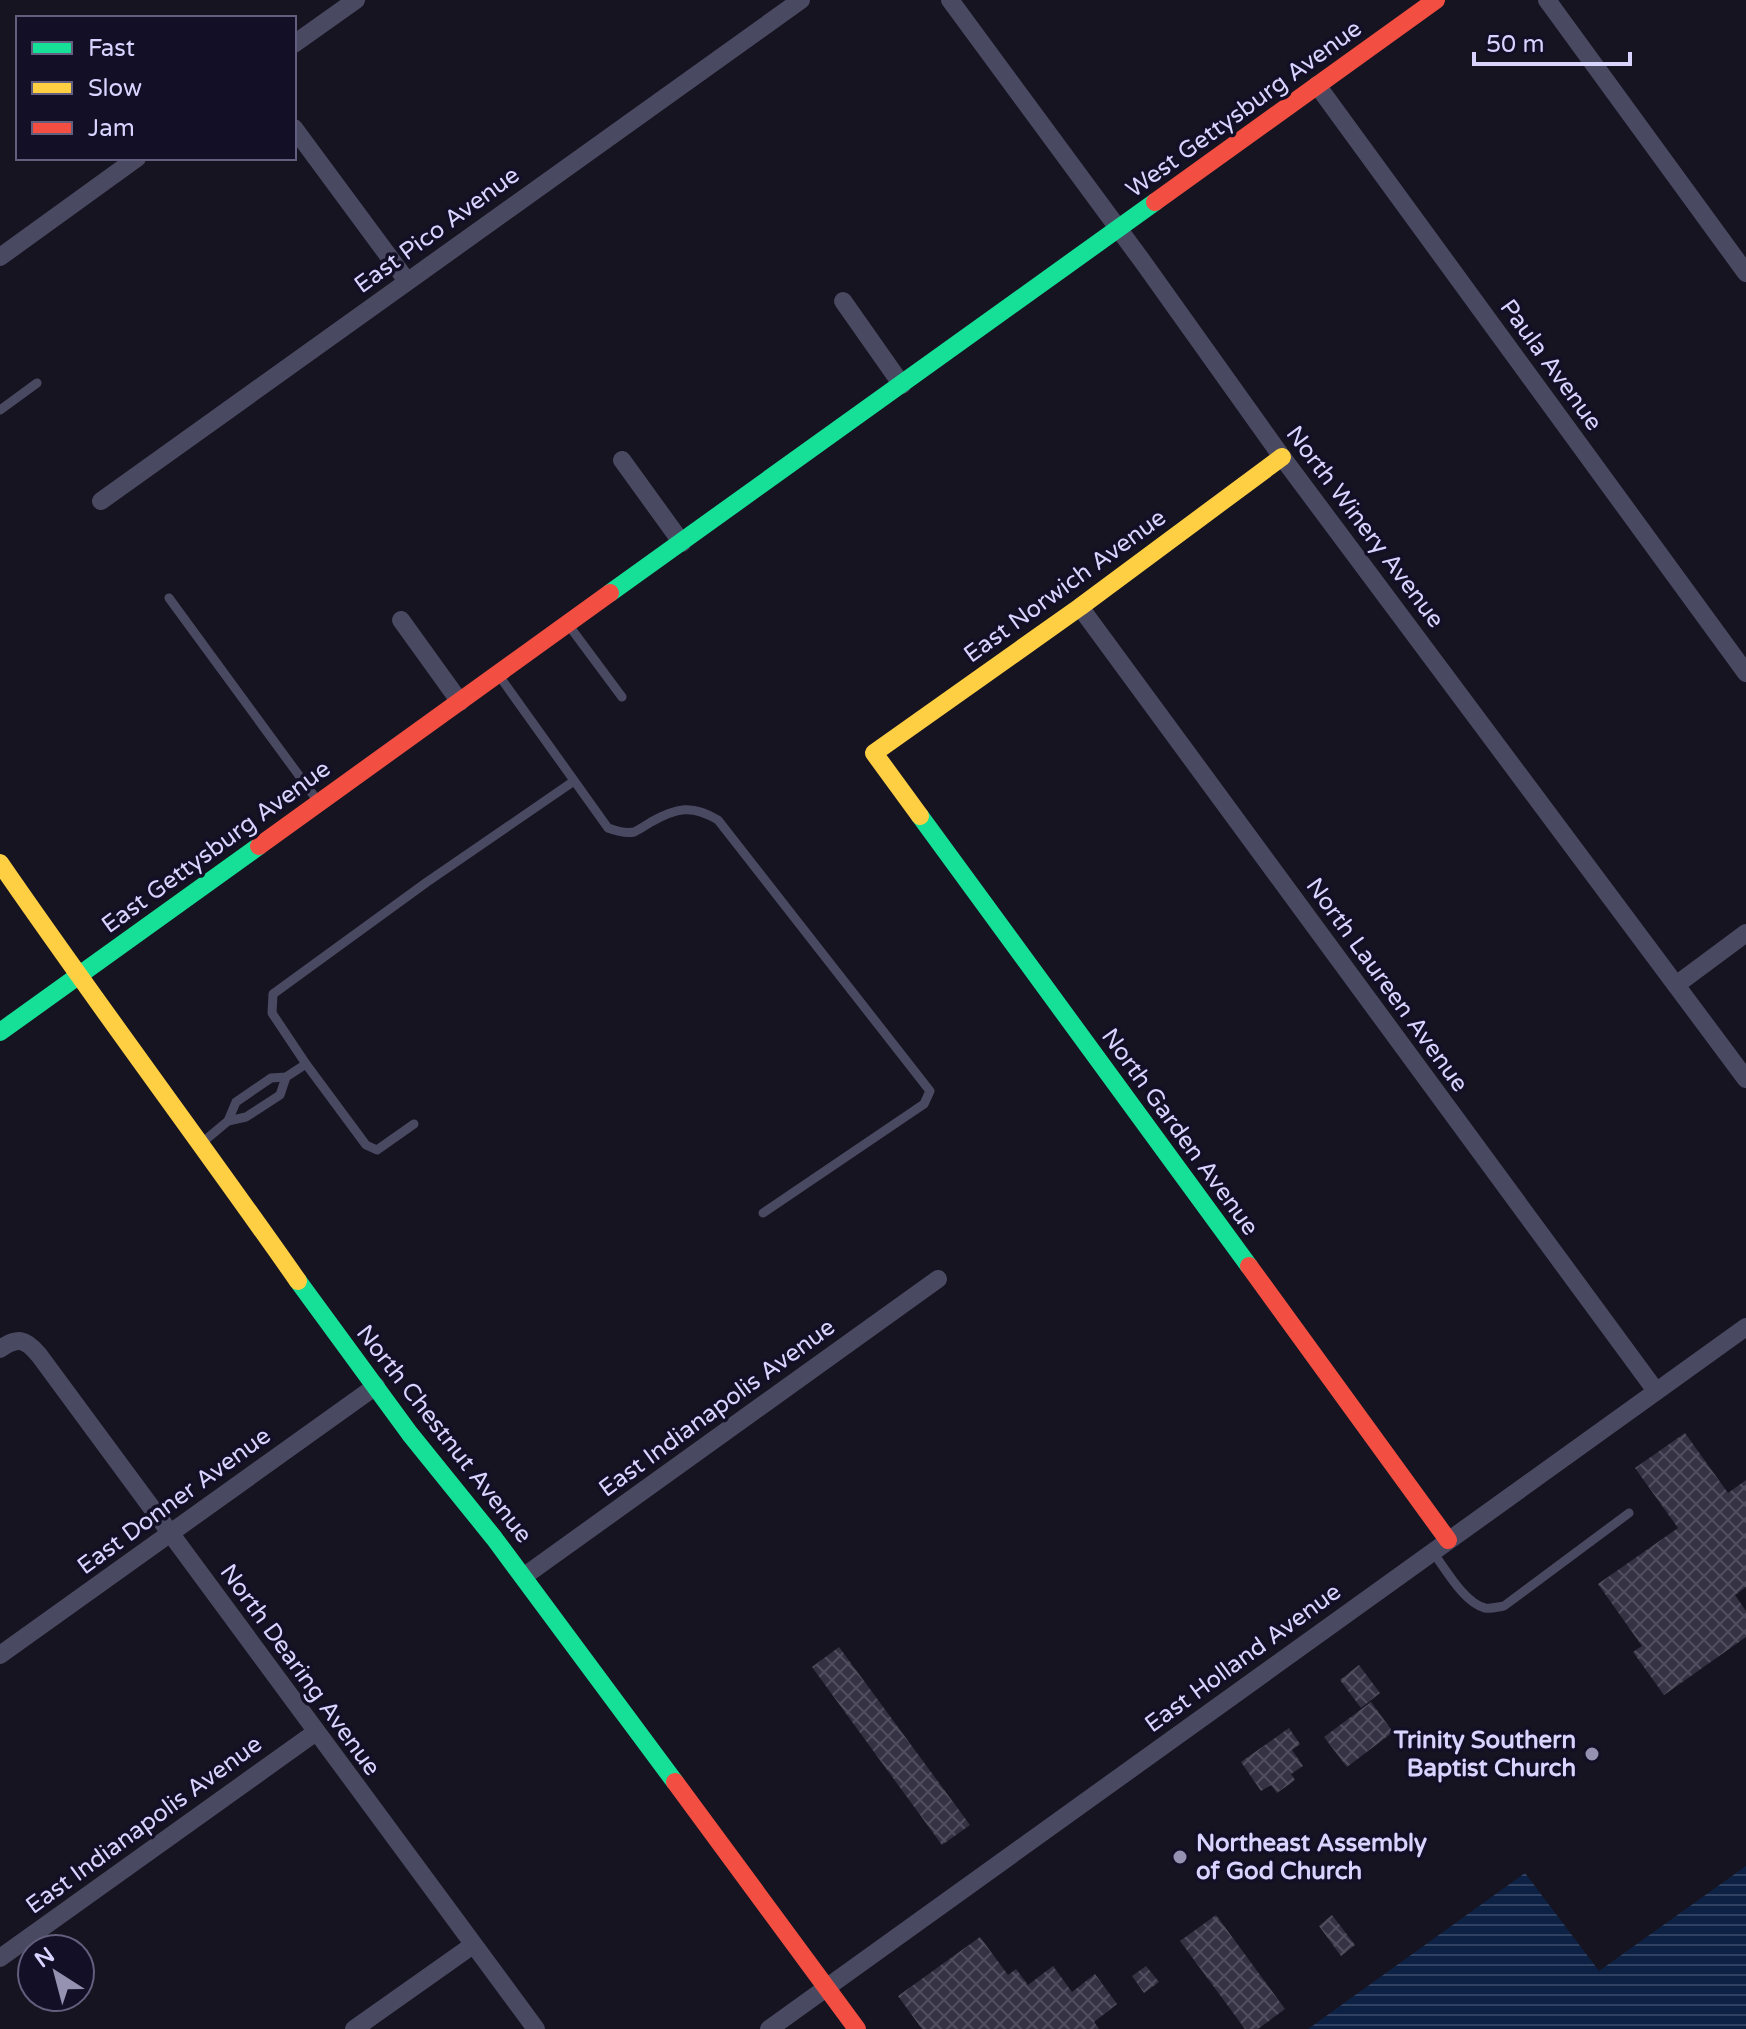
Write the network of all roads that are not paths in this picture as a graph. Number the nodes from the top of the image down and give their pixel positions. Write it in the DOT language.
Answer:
graph roads {
  1 [pos="356,0"];
  2 [pos="801,0"];
  3 [pos="950,0"];
  4 [pos="1436,0"];
  5 [pos="1547,0"];
  6 [pos="296,43"];
  7 [pos="1317,85"];
  8 [pos="296,131"];
  9 [pos="134,160"];
  10 [pos="1119,229"];
  11 [pos="0,257"];
  12 [pos="1746,273"];
  13 [pos="407,281"];
  14 [pos="843,301"];
  15 [pos="37,383"];
  16 [pos="902,385"];
  17 [pos="0,410"];
  18 [pos="1282,457"];
  19 [pos="622,460"];
  20 [pos="101,501"];
  21 [pos="682,543"];
  22 [pos="169,598"];
  23 [pos="1080,607"];
  24 [pos="401,620"];
  25 [pos="568,624"];
  26 [pos="1746,673"];
  27 [pos="498,675"];
  28 [pos="622,697"];
  29 [pos="460,702"];
  30 [pos="874,753"];
  31 [pos="574,781"];
  32 [pos="319,803"];
  33 [pos="0,863"];
  34 [pos="1746,933"];
  35 [pos="78,976"];
  36 [pos="1676,985"];
  37 [pos="0,1032"];
  38 [pos="306,1064"];
  39 [pos="286,1077"];
  40 [pos="1746,1079"];
  41 [pos="228,1121"];
  42 [pos="414,1124"];
  43 [pos="201,1143"];
  44 [pos="763,1213"];
  45 [pos="938,1279"];
  46 [pos="1746,1327"];
  47 [pos="0,1349"];
  48 [pos="376,1386"];
  49 [pos="1656,1391"];
  50 [pos="1629,1513"];
  51 [pos="169,1533"];
  52 [pos="1440,1545"];
  53 [pos="523,1577"];
  54 [pos="0,1655"];
  55 [pos="316,1732"];
  56 [pos="473,1945"];
  57 [pos="0,1958"];
  58 [pos="826,1987"];
  59 [pos="354,2029"];
  60 [pos="536,2029"];
  61 [pos="769,2029"];
  62 [pos="857,2029"];
  1 -- 6 [label="street"];
  2 -- 13 [label="street, East Pico Avenue"];
  3 -- 10 [label="street, North Winery Avenue"];
  4 -- 7 [label="street, West Gettysburg Avenue"];
  5 -- 12 [label="street"];
  7 -- 10 [label="street, West Gettysburg Avenue"];
  7 -- 26 [label="street, Paula Avenue"];
  8 -- 13 [label="street"];
  9 -- 11 [label="street"];
  10 -- 16 [label="street, East Gettysburg Avenue"];
  10 -- 18 [label="street, North Winery Avenue"];
  13 -- 20 [label="street, East Pico Avenue"];
  14 -- 16 [label="street"];
  15 -- 17 [label="lane"];
  16 -- 21 [label="street, East Gettysburg Avenue"];
  18 -- 23 [label="street, East Norwich Avenue"];
  18 -- 36 [label="street, North Winery Avenue"];
  19 -- 21 [label="street"];
  21 -- 25 [label="street, East Gettysburg Avenue"];
  22 -- 32 [label="lane"];
  23 -- 30 [label="street, East Norwich Avenue"];
  23 -- 49 [label="street, North Laureen Avenue"];
  24 -- 29 [label="street"];
  25 -- 27 [label="street, East Gettysburg Avenue"];
  25 -- 28 [label="lane"];
  27 -- 29 [label="street, East Gettysburg Avenue"];
  27 -- 31 [label="lane"];
  29 -- 32 [label="street, East Gettysburg Avenue"];
  30 -- 52 [label="street, North Garden Avenue"];
  31 -- 38 [label="lane"];
  31 -- 44 [label="lane"];
  32 -- 35 [label="street, East Gettysburg Avenue"];
  33 -- 35 [label="street, North Chestnut Avenue"];
  34 -- 36 [label="street"];
  35 -- 37 [label="street, East Gettysburg Avenue"];
  35 -- 43 [label="street, North Chestnut Avenue"];
  36 -- 40 [label="street, North Winery Avenue"];
  38 -- 39 [label="lane"];
  38 -- 42 [label="lane"];
  39 -- 41 [label="lane"];
  39 -- 41 [label="lane"];
  41 -- 43 [label="lane"];
  43 -- 48 [label="street, North Chestnut Avenue"];
  45 -- 53 [label="street, East Indianapolis Avenue"];
  46 -- 49 [label="street, East Holland Avenue"];
  47 -- 51 [label="street, North Dearing Avenue"];
  48 -- 51 [label="street, East Donner Avenue"];
  48 -- 53 [label="street, North Chestnut Avenue"];
  49 -- 52 [label="street, East Holland Avenue"];
  50 -- 52 [label="lane"];
  51 -- 54 [label="street, East Donner Avenue"];
  51 -- 55 [label="street, North Dearing Avenue"];
  52 -- 58 [label="street, East Holland Avenue"];
  53 -- 58 [label="street, North Chestnut Avenue"];
  55 -- 56 [label="street, North Dearing Avenue"];
  55 -- 57 [label="street, East Indianapolis Avenue"];
  56 -- 59 [label="street"];
  56 -- 60 [label="street, North Dearing Avenue"];
  58 -- 61 [label="street, East Holland Avenue"];
  58 -- 62 [label="street, North Chestnut Avenue"];
}
